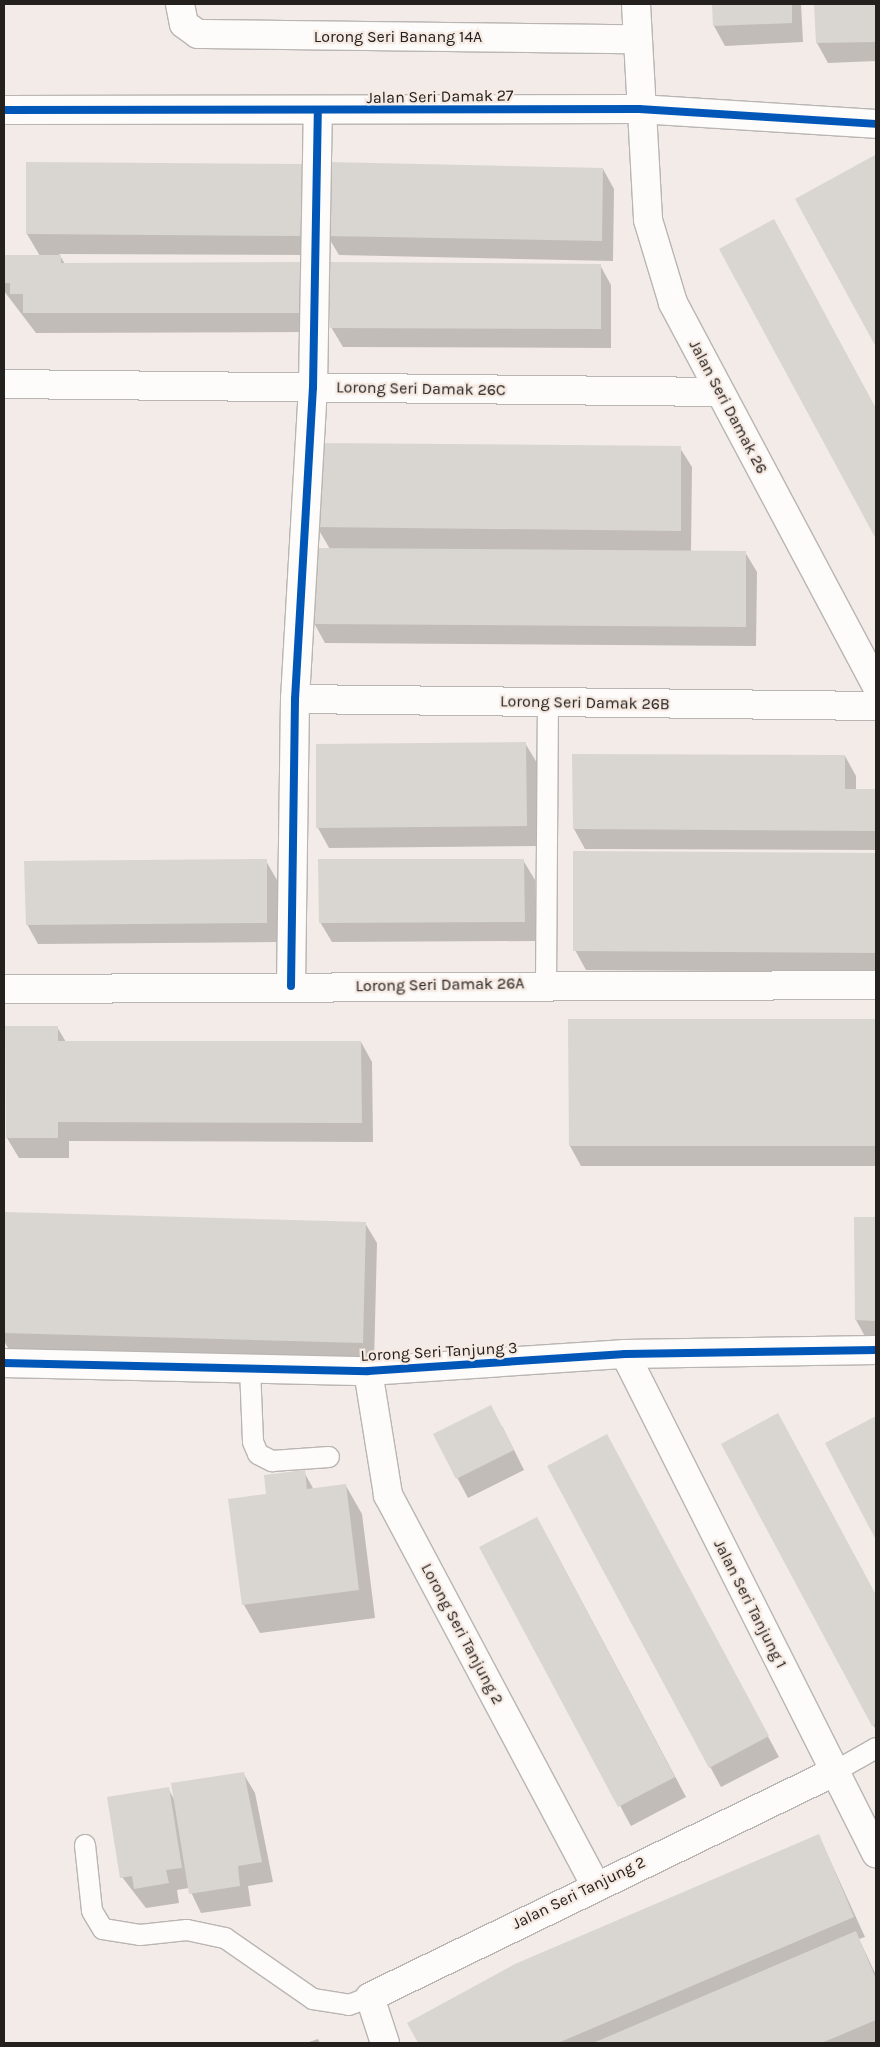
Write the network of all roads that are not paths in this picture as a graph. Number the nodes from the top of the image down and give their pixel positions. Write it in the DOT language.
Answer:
graph roads {
  1 [pos="180,4"];
  2 [pos="636,4"];
  3 [pos="636,39"];
  4 [pos="639,109"];
  5 [pos="4,110"];
  6 [pos="318,112"];
  7 [pos="876,124"];
  8 [pos="4,384"];
  9 [pos="312,388"];
  10 [pos="719,392"];
  11 [pos="876,685"];
  12 [pos="295,699"];
  13 [pos="548,702"];
  14 [pos="876,706"];
  15 [pos="546,984"];
  16 [pos="876,985"];
  17 [pos="291,986"];
  18 [pos="4,989"];
  19 [pos="876,1350"];
  20 [pos="625,1354"];
  21 [pos="4,1363"];
  22 [pos="250,1369"];
  23 [pos="368,1372"];
  24 [pos="329,1457"];
  25 [pos="876,1748"];
  26 [pos="834,1772"];
  27 [pos="85,1845"];
  28 [pos="876,1853"];
  29 [pos="595,1884"];
  30 [pos="370,1996"];
  31 [pos="385,2043"];
  1 -- 3 [label="street, Lorong Seri Banang 14A"];
  2 -- 3 [label="street, Jalan Seri Damak 26"];
  3 -- 4 [label="street, Jalan Seri Damak 26"];
  4 -- 6 [label="street, Jalan Seri Damak 27"];
  4 -- 7 [label="street, Jalan Seri Damak 27"];
  4 -- 10 [label="street, Jalan Seri Damak 26"];
  5 -- 6 [label="street, Jalan Seri Damak 27"];
  6 -- 9 [label="street"];
  8 -- 9 [label="street, Lorong Seri Damak 26C"];
  9 -- 10 [label="street, Lorong Seri Damak 26C"];
  9 -- 12 [label="street"];
  10 -- 11 [label="street, Jalan Seri Damak 26"];
  12 -- 13 [label="street, Lorong Seri Damak 26B"];
  12 -- 17 [label="street"];
  13 -- 14 [label="street, Lorong Seri Damak 26B"];
  13 -- 15 [label="lane"];
  15 -- 16 [label="street, Lorong Seri Damak 26A"];
  15 -- 17 [label="street, Lorong Seri Damak 26A"];
  17 -- 18 [label="street, Lorong Seri Damak 26A"];
  19 -- 20 [label="street, Lorong Seri Tanjung 3"];
  20 -- 23 [label="street, Lorong Seri Tanjung 3"];
  20 -- 26 [label="street, Jalan Seri Tanjung 1"];
  21 -- 22 [label="street, Lorong Seri Tanjung 3"];
  22 -- 23 [label="street, Lorong Seri Tanjung 3"];
  22 -- 24 [label="lane"];
  23 -- 29 [label="street, Lorong Seri Tanjung 2"];
  25 -- 26 [label="lane"];
  26 -- 28 [label="street, Jalan Seri Tanjung 1"];
  26 -- 29 [label="street, Jalan Seri Tanjung 2"];
  27 -- 30 [label="lane"];
  29 -- 30 [label="street, Jalan Seri Tanjung 2"];
  30 -- 31 [label="street"];
}
